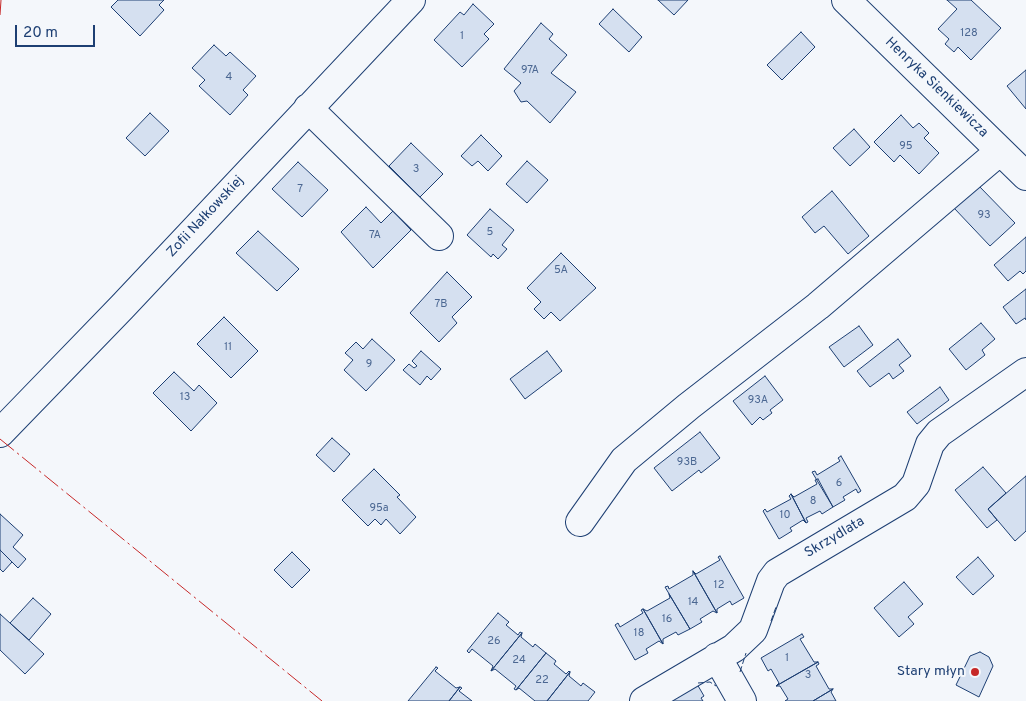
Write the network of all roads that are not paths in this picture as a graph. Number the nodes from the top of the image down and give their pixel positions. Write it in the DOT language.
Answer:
graph roads {
  1 [pos="411,0"];
  2 [pos="846,0"];
  3 [pos="308,108"];
  4 [pos="1000,151"];
  5 [pos="1026,176"];
  6 [pos="439,236"];
  7 [pos="1026,372"];
  8 [pos="0,433"];
  9 [pos="580,522"];
  10 [pos="717,658"];
  11 [pos="644,701"];
  12 [pos="742,701"];
  1 -- 3 [label="street, Zofii Nałkowskiej"];
  2 -- 4 [label="street, Henryka Sienkiewicza"];
  3 -- 6 [label="street"];
  3 -- 8 [label="street, Zofii Nałkowskiej"];
  4 -- 5 [label="street, Henryka Sienkiewicza"];
  4 -- 9 [label="street"];
  7 -- 10 [label="street, Skrzydlata"];
  10 -- 11 [label="street, Skrzydlata"];
  10 -- 12 [label="street"];
}
